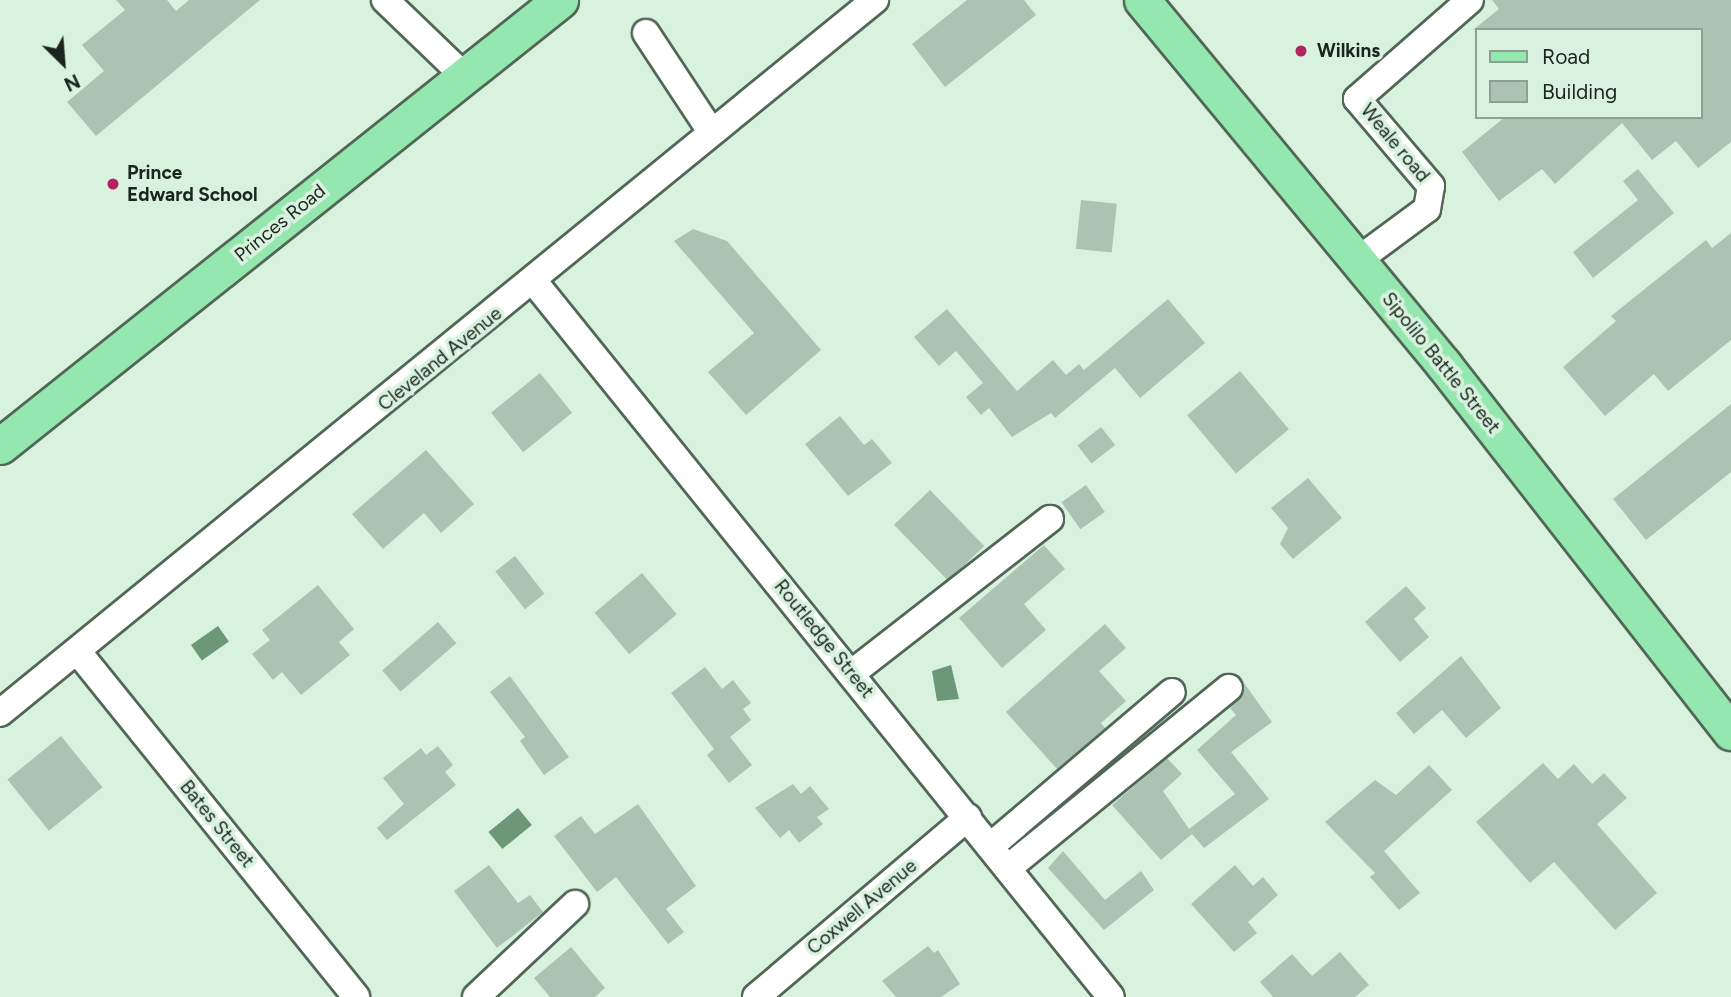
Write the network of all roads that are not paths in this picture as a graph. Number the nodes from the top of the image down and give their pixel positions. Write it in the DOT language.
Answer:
graph roads {
  1 [pos="385,0"];
  2 [pos="560,0"];
  3 [pos="875,0"];
  4 [pos="1142,0"];
  5 [pos="1470,0"];
  6 [pos="646,33"];
  7 [pos="465,77"];
  8 [pos="710,130"];
  9 [pos="1358,260"];
  10 [pos="535,283"];
  11 [pos="0,446"];
  12 [pos="1050,519"];
  13 [pos="78,652"];
  14 [pos="852,673"];
  15 [pos="1229,688"];
  16 [pos="1172,692"];
  17 [pos="0,713"];
  18 [pos="1731,732"];
  19 [pos="968,817"];
  20 [pos="992,845"];
  21 [pos="1008,867"];
  22 [pos="575,904"];
  23 [pos="356,997"];
  24 [pos="476,997"];
  25 [pos="756,997"];
  26 [pos="1111,997"];
  1 -- 7 [label="street"];
  2 -- 7 [label="main road, Princes Road"];
  3 -- 8 [label="street, Cleveland Avenue"];
  4 -- 9 [label="main road, Sipolilo Battle Street"];
  5 -- 9 [label="street, Weale road"];
  6 -- 8 [label="street"];
  7 -- 11 [label="main road, Princes Road"];
  8 -- 10 [label="street, Cleveland Avenue"];
  9 -- 18 [label="main road, Sipolilo Battle Street"];
  10 -- 13 [label="street, Cleveland Avenue"];
  10 -- 14 [label="street, Routledge Street"];
  12 -- 14 [label="street"];
  13 -- 17 [label="street, Cleveland Avenue"];
  13 -- 23 [label="street, Bates Street"];
  14 -- 19 [label="street, Routledge Street"];
  15 -- 21 [label="street"];
  16 -- 20 [label="street"];
  19 -- 20 [label="street, Routledge Street"];
  19 -- 25 [label="street, Coxwell Avenue"];
  20 -- 21 [label="street, Routledge Street"];
  21 -- 26 [label="street, Routledge Street"];
  22 -- 24 [label="street"];
}
